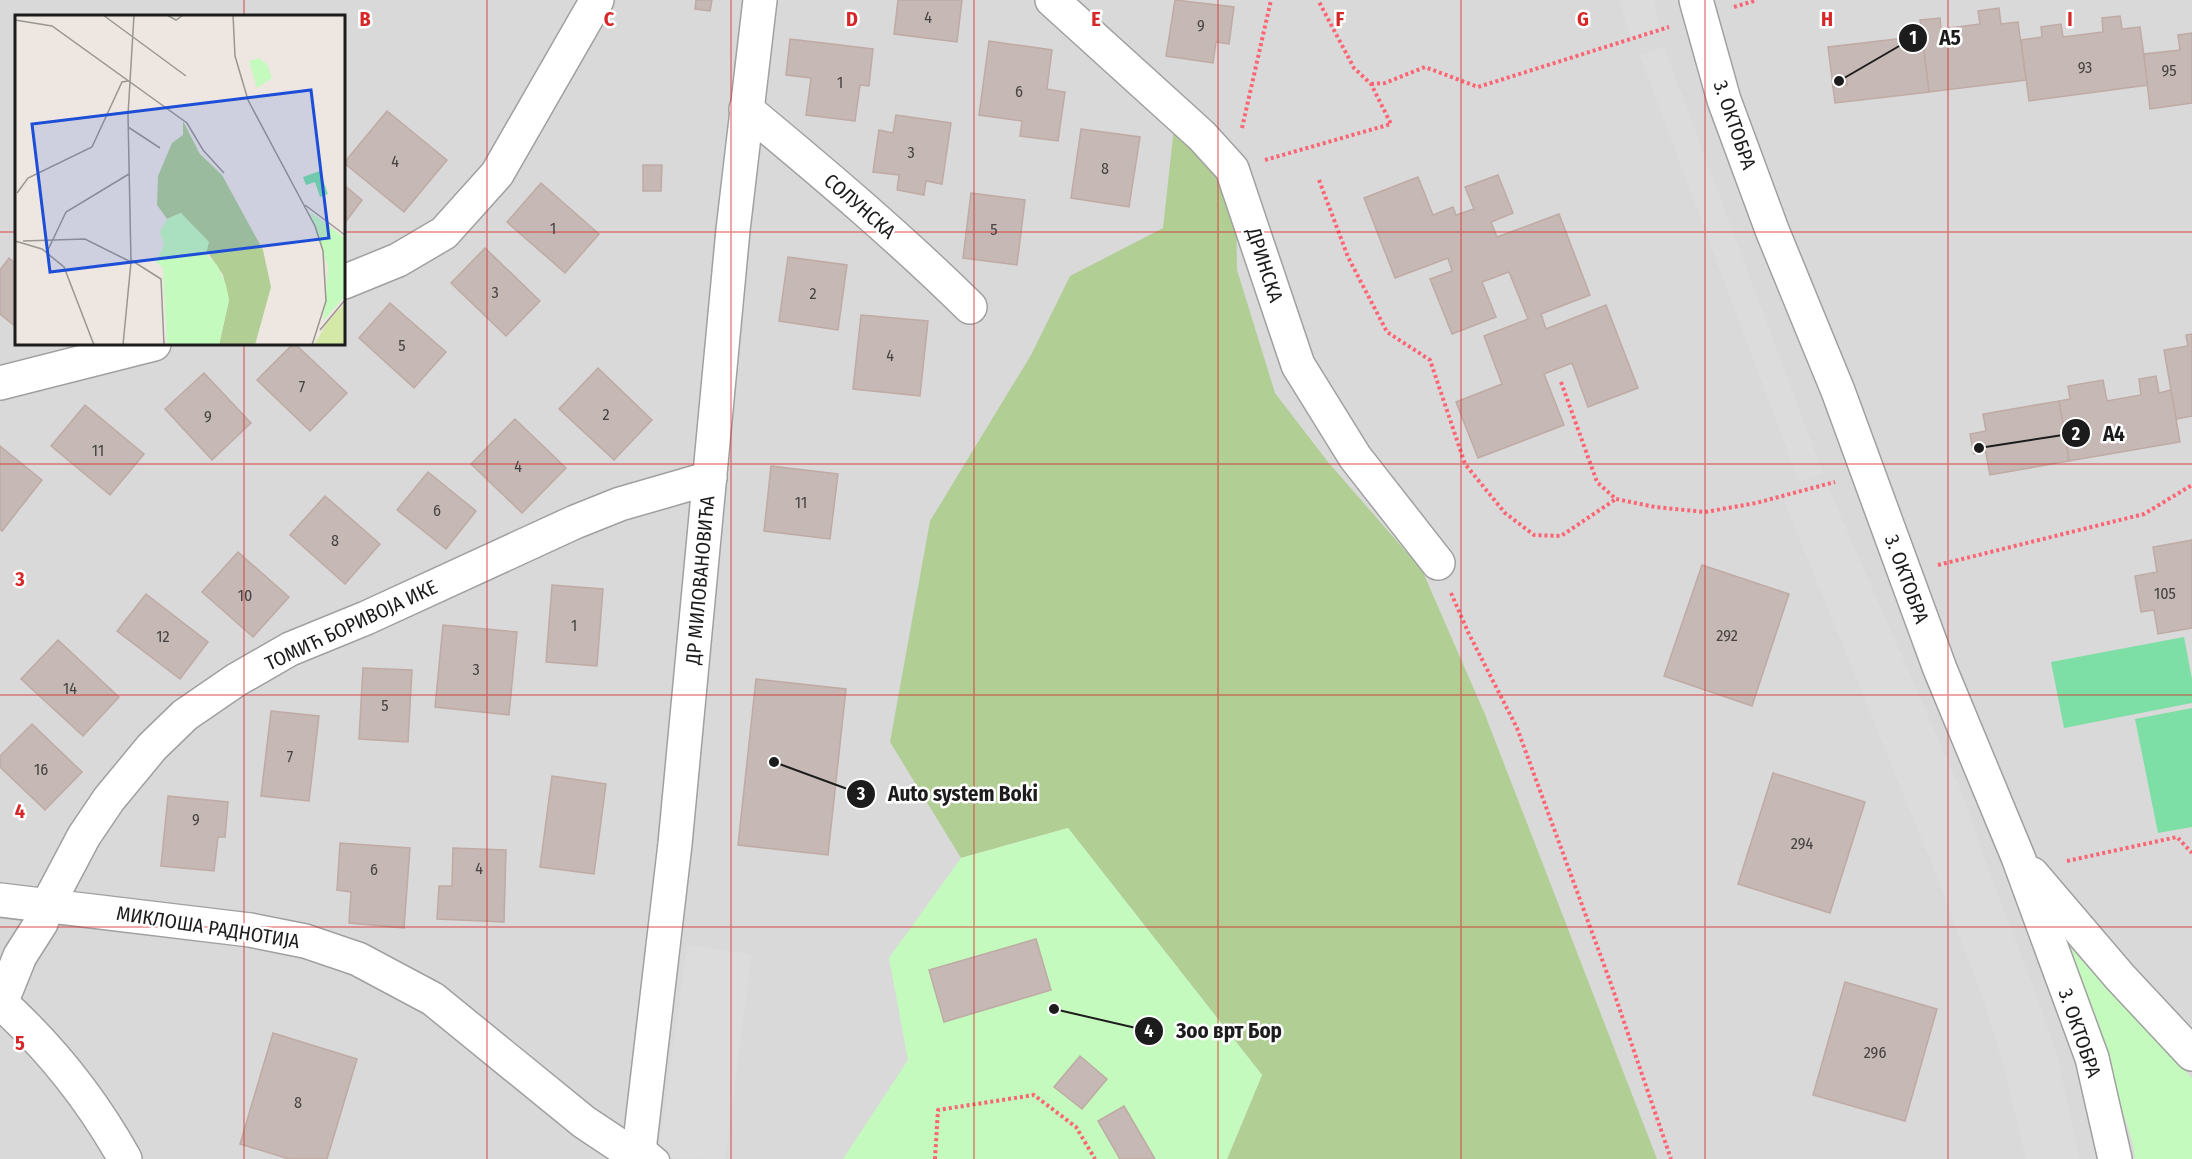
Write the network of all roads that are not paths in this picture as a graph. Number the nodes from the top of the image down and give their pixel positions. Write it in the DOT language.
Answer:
graph roads {
  1 [pos="597,0"];
  2 [pos="760,0"];
  3 [pos="1052,0"];
  4 [pos="1698,9"];
  5 [pos="746,110"];
  6 [pos="345,282"];
  7 [pos="970,307"];
  8 [pos="150,345"];
  9 [pos="0,383"];
  10 [pos="710,478"];
  11 [pos="1438,563"];
  12 [pos="2018,857"];
  13 [pos="0,900"];
  14 [pos="48,904"];
  15 [pos="1,1002"];
  16 [pos="2192,1054"];
  17 [pos="644,1155"];
  18 [pos="125,1159"];
  19 [pos="2115,1159"];
  1 -- 6 [label="street"];
  2 -- 5 [label="street, ДР МИЛОВАНОВИЋА"];
  3 -- 11 [label="street, ДРИНСКА"];
  4 -- 12 [label="street, 3. ОКТОБРА"];
  5 -- 7 [label="street, СОЛУНСКА"];
  5 -- 10 [label="street, ДР МИЛОВАНОВИЋА"];
  8 -- 9 [label="street"];
  10 -- 14 [label="street, ТОМИЋ БОРИВОЈА ИКЕ"];
  10 -- 17 [label="street, ДР МИЛОВАНОВИЋА"];
  12 -- 16 [label="street"];
  12 -- 19 [label="street, 3. ОКТОБРА"];
  13 -- 14 [label="street, МИКЛОША РАДНОТИЈА"];
  14 -- 15 [label="street, ТОМИЋ БОРИВОЈА ИКЕ"];
  14 -- 17 [label="street, МИКЛОША РАДНОТИЈА"];
  15 -- 18 [label="street"];
}
